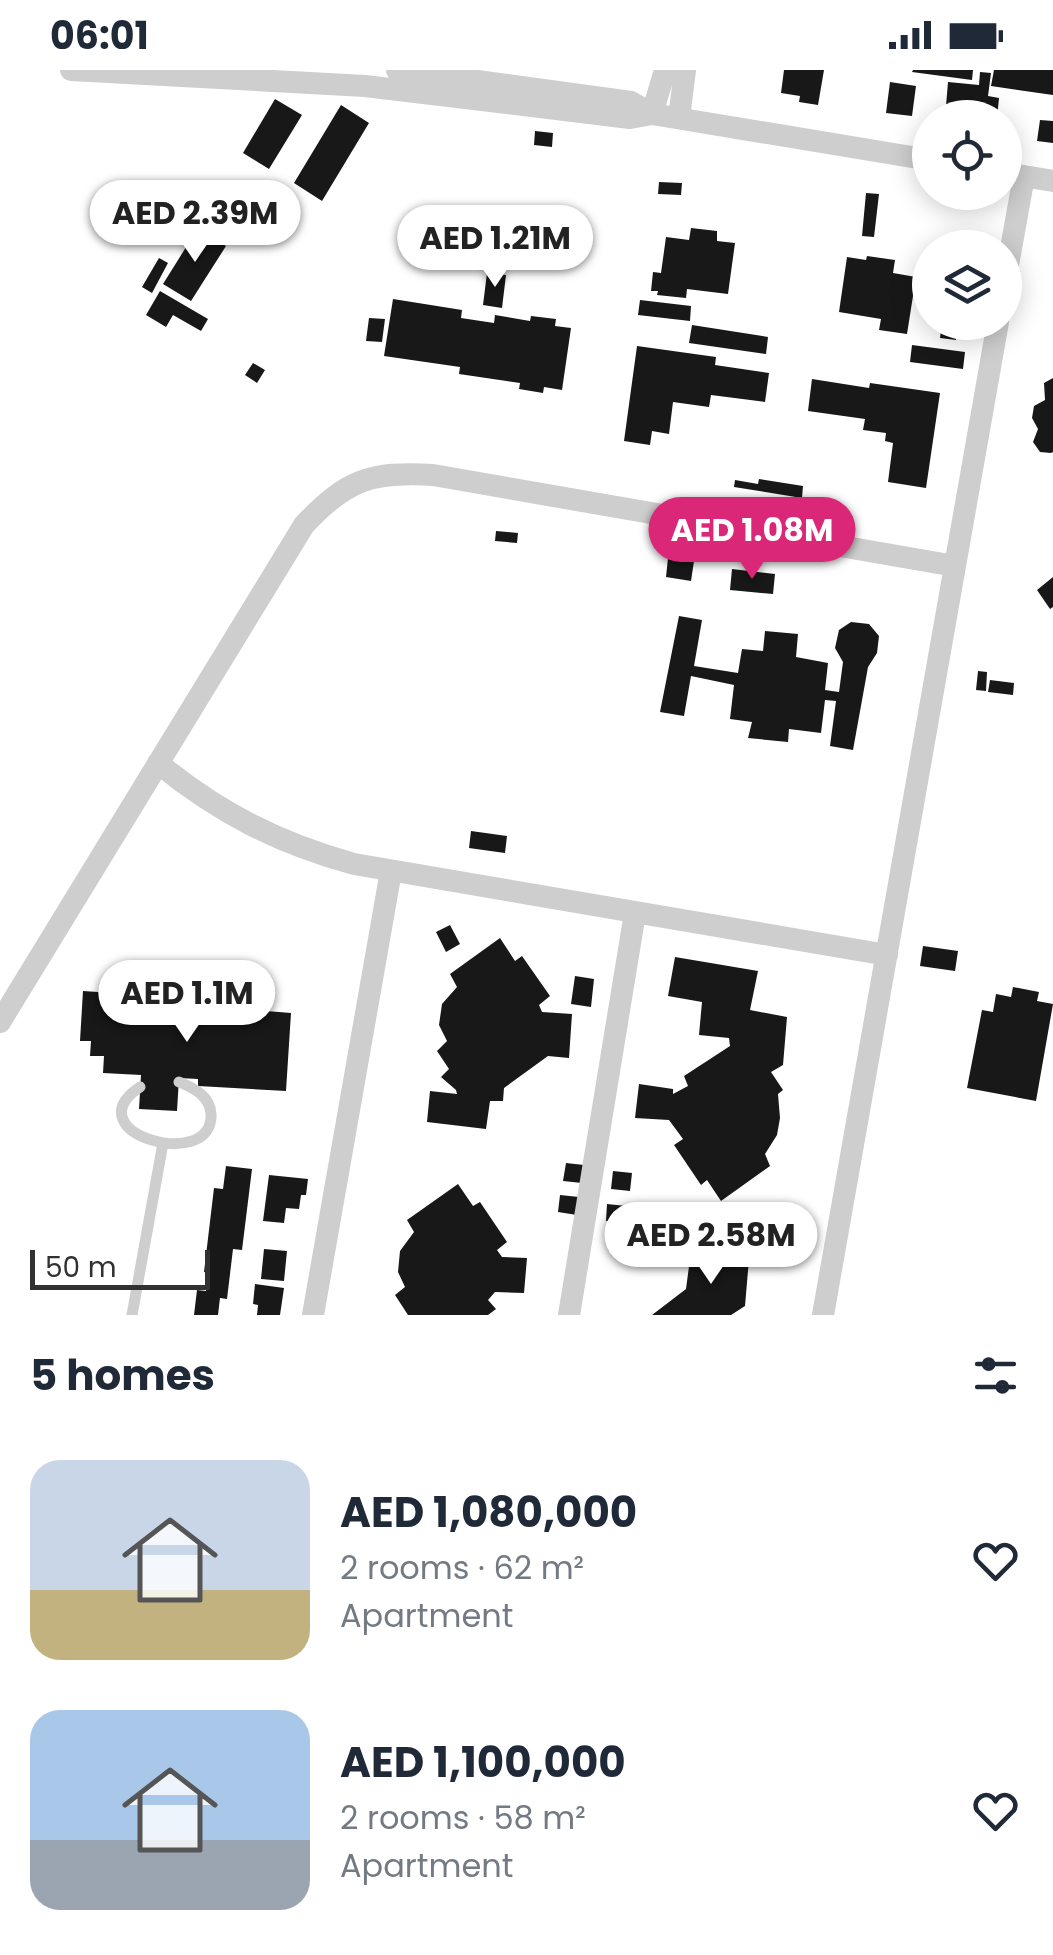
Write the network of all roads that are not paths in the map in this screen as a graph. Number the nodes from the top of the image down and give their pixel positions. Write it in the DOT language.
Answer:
graph roads {
  1 [pos="71,70"];
  2 [pos="397,70"];
  3 [pos="664,70"];
  4 [pos="685,70"];
  5 [pos="652,114"];
  6 [pos="679,118"];
  7 [pos="912,157"];
  8 [pos="1022,175"];
  9 [pos="1053,181"];
  10 [pos="995,340"];
  11 [pos="955,566"];
  12 [pos="158,764"];
  13 [pos="391,871"];
  14 [pos="636,913"];
  15 [pos="886,955"];
  16 [pos="0,1022"];
  17 [pos="179,1082"];
  18 [pos="140,1087"];
  19 [pos="163,1143"];
  20 [pos="132,1315"];
  21 [pos="312,1315"];
  22 [pos="570,1315"];
  23 [pos="824,1315"];
  1 -- 5 [label="street"];
  2 -- 5 [label="street"];
  3 -- 5 [label="street"];
  4 -- 6 [label="street"];
  5 -- 6 [label="street"];
  6 -- 7 [label="street"];
  8 -- 9 [label="street"];
  10 -- 11 [label="street"];
  11 -- 12 [label="street"];
  11 -- 15 [label="street"];
  12 -- 13 [label="street"];
  12 -- 16 [label="street"];
  13 -- 14 [label="street"];
  13 -- 21 [label="street"];
  14 -- 15 [label="street"];
  14 -- 22 [label="street"];
  15 -- 23 [label="street"];
  17 -- 19 [label="lane"];
  18 -- 19 [label="lane"];
  19 -- 20 [label="lane"];
}
